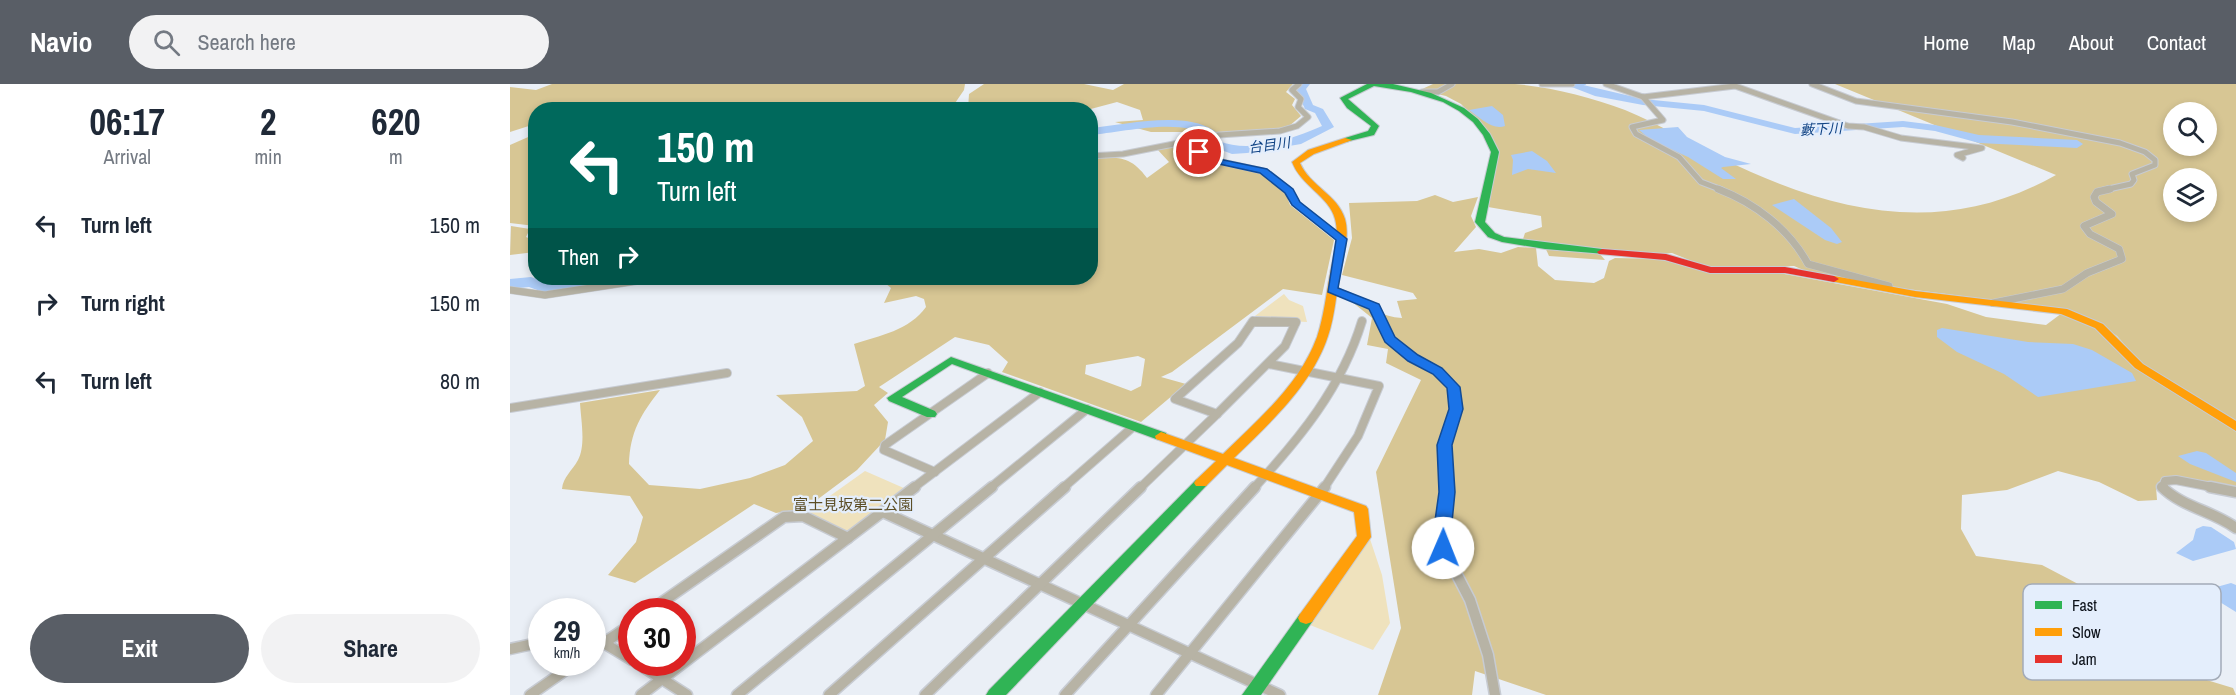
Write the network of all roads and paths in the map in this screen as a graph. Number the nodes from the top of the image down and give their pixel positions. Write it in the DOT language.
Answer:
graph roads {
  1 [pos="1299,84"];
  2 [pos="1374,84"];
  3 [pos="1452,84"];
  4 [pos="1542,84"];
  5 [pos="1571,84"];
  6 [pos="1606,84"];
  7 [pos="1812,84"];
  8 [pos="1422,92"];
  9 [pos="1646,100"];
  10 [pos="1209,137"];
  11 [pos="1098,155"];
  12 [pos="1963,158"];
  13 [pos="1341,239"];
  14 [pos="610,285"];
  15 [pos="510,290"];
  16 [pos="1332,290"];
  17 [pos="1915,294"];
  18 [pos="1992,304"];
  19 [pos="1362,321"];
  20 [pos="1269,364"];
  21 [pos="1305,371"];
  22 [pos="727,373"];
  23 [pos="988,373"];
  24 [pos="1340,378"];
  25 [pos="1040,392"];
  26 [pos="510,408"];
  27 [pos="1087,409"];
  28 [pos="931,414"];
  29 [pos="1218,414"];
  30 [pos="1134,426"];
  31 [pos="2236,427"];
  32 [pos="1185,444"];
  33 [pos="1225,459"];
  34 [pos="935,472"];
  35 [pos="1265,473"];
  36 [pos="2236,492"];
  37 [pos="1320,494"];
  38 [pos="883,512"];
  39 [pos="2236,528"];
  40 [pos="933,534"];
  41 [pos="848,538"];
  42 [pos="985,558"];
  43 [pos="1041,584"];
  44 [pos="668,598"];
  45 [pos="1083,604"];
  46 [pos="1128,625"];
  47 [pos="528,645"];
  48 [pos="511,649"];
  49 [pos="1190,653"];
  50 [pos="557,676"];
  51 [pos="657,676"];
  52 [pos="662,679"];
  53 [pos="1255,690"];
  54 [pos="530,695"];
  55 [pos="641,695"];
  56 [pos="687,695"];
  57 [pos="737,695"];
  58 [pos="829,695"];
  59 [pos="925,695"];
  60 [pos="994,695"];
  61 [pos="1065,695"];
  62 [pos="1156,695"];
  63 [pos="1280,695"];
  64 [pos="1495,695"];
  1 -- 10 [label="street"];
  2 -- 8 [label="street"];
  2 -- 13 [label="street"];
  3 -- 8 [label="street"];
  4 -- 5 [label="street"];
  6 -- 9 [label="street"];
  7 -- 18 [label="street"];
  8 -- 17 [label="street"];
  9 -- 12 [label="street"];
  9 -- 17 [label="street"];
  10 -- 11 [label="street"];
  10 -- 13 [label="street"];
  13 -- 16 [label="street"];
  14 -- 15 [label="street"];
  16 -- 21 [label="street"];
  16 -- 64 [label="street"];
  17 -- 18 [label="street"];
  18 -- 31 [label="street"];
  19 -- 24 [label="street"];
  20 -- 21 [label="street"];
  20 -- 29 [label="street"];
  20 -- 29 [label="street"];
  21 -- 24 [label="street"];
  21 -- 33 [label="street"];
  22 -- 26 [label="street"];
  23 -- 25 [label="street"];
  23 -- 28 [label="street"];
  23 -- 28 [label="street"];
  24 -- 35 [label="street"];
  24 -- 37 [label="street"];
  25 -- 27 [label="street"];
  25 -- 34 [label="street"];
  27 -- 30 [label="street"];
  27 -- 40 [label="street"];
  28 -- 34 [label="street"];
  29 -- 32 [label="street"];
  30 -- 32 [label="street"];
  30 -- 42 [label="street"];
  32 -- 33 [label="street"];
  32 -- 43 [label="street"];
  33 -- 35 [label="street"];
  33 -- 45 [label="street"];
  34 -- 38 [label="street"];
  35 -- 37 [label="street"];
  35 -- 46 [label="street"];
  36 -- 39 [label="street"];
  37 -- 49 [label="street"];
  37 -- 53 [label="street"];
  38 -- 40 [label="street"];
  38 -- 41 [label="street"];
  40 -- 42 [label="street"];
  40 -- 57 [label="street"];
  41 -- 44 [label="street"];
  41 -- 52 [label="street"];
  42 -- 43 [label="street"];
  42 -- 58 [label="street"];
  43 -- 45 [label="street"];
  43 -- 59 [label="street"];
  45 -- 46 [label="street"];
  45 -- 60 [label="street"];
  46 -- 49 [label="street"];
  46 -- 61 [label="street"];
  47 -- 48 [label="street"];
  49 -- 53 [label="street"];
  49 -- 62 [label="street"];
  50 -- 54 [label="street"];
  51 -- 52 [label="street"];
  52 -- 55 [label="street"];
  52 -- 56 [label="street"];
  53 -- 63 [label="street"];
}
